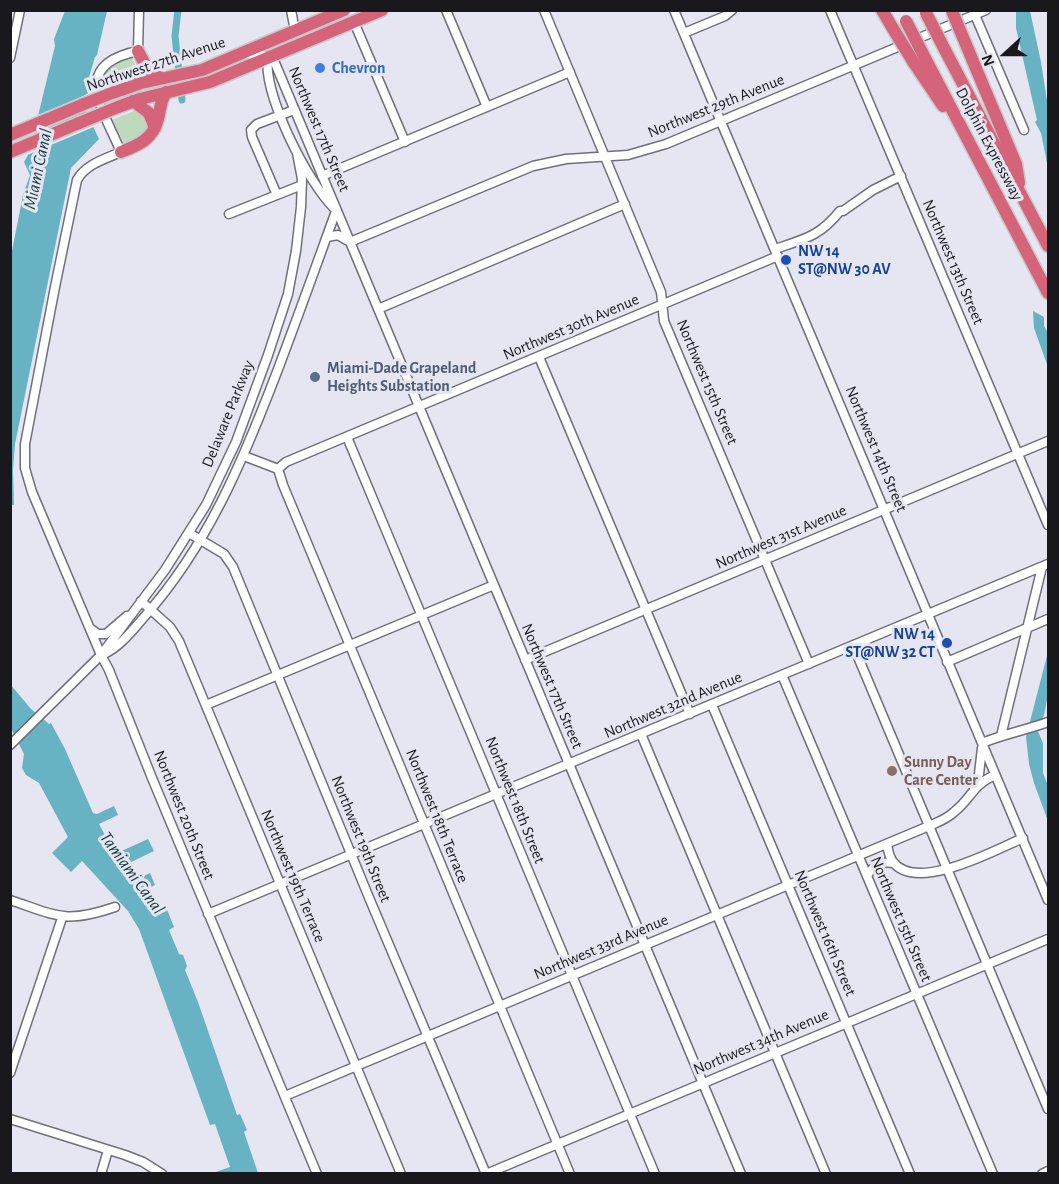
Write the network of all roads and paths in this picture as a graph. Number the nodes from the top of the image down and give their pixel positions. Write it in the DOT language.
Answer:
graph roads {
  1 [pos="20,10"];
  2 [pos="139,10"];
  3 [pos="291,10"];
  4 [pos="344,10"];
  5 [pos="382,10"];
  6 [pos="446,10"];
  7 [pos="544,10"];
  8 [pos="674,10"];
  9 [pos="732,10"];
  10 [pos="830,10"];
  11 [pos="882,10"];
  12 [pos="986,10"];
  13 [pos="952,11"];
  14 [pos="925,12"];
  15 [pos="975,15"];
  16 [pos="357,16"];
  17 [pos="903,16"];
  18 [pos="294,31"];
  19 [pos="684,33"];
  20 [pos="279,38"];
  21 [pos="138,51"];
  22 [pos="237,55"];
  23 [pos="268,57"];
  24 [pos="10,58"];
  25 [pos="920,61"];
  26 [pos="249,65"];
  27 [pos="854,66"];
  28 [pos="570,72"];
  29 [pos="163,78"];
  30 [pos="134,85"];
  31 [pos="271,88"];
  32 [pos="166,92"];
  33 [pos="133,101"];
  34 [pos="487,107"];
  35 [pos="294,110"];
  36 [pos="281,115"];
  37 [pos="721,121"];
  38 [pos="155,128"];
  39 [pos="1024,130"];
  40 [pos="10,135"];
  41 [pos="405,142"];
  42 [pos="10,152"];
  43 [pos="121,152"];
  44 [pos="297,153"];
  45 [pos="604,156"];
  46 [pos="322,176"];
  47 [pos="901,176"];
  48 [pos="302,185"];
  49 [pos="1020,193"];
  50 [pos="277,195"];
  51 [pos="625,204"];
  52 [pos="336,211"];
  53 [pos="230,214"];
  54 [pos="327,237"];
  55 [pos="350,242"];
  56 [pos="1048,246"];
  57 [pos="777,253"];
  58 [pos="1048,293"];
  59 [pos="663,305"];
  60 [pos="378,309"];
  61 [pos="539,357"];
  62 [pos="419,407"];
  63 [pos="347,437"];
  64 [pos="1048,441"];
  65 [pos="1018,454"];
  66 [pos="244,456"];
  67 [pos="278,469"];
  68 [pos="885,510"];
  69 [pos="1048,525"];
  70 [pos="189,533"];
  71 [pos="202,540"];
  72 [pos="765,560"];
  73 [pos="1045,565"];
  74 [pos="1024,574"];
  75 [pos="494,585"];
  76 [pos="1037,587"];
  77 [pos="141,601"];
  78 [pos="151,610"];
  79 [pos="646,610"];
  80 [pos="132,612"];
  81 [pos="928,614"];
  82 [pos="422,616"];
  83 [pos="1048,619"];
  84 [pos="90,628"];
  85 [pos="1026,630"];
  86 [pos="350,645"];
  87 [pos="853,645"];
  88 [pos="101,655"];
  89 [pos="525,660"];
  90 [pos="947,662"];
  91 [pos="809,664"];
  92 [pos="782,675"];
  93 [pos="278,676"];
  94 [pos="206,705"];
  95 [pos="712,705"];
  96 [pos="690,714"];
  97 [pos="1044,723"];
  98 [pos="641,735"];
  99 [pos="1001,736"];
  100 [pos="982,743"];
  101 [pos="10,745"];
  102 [pos="568,764"];
  103 [pos="995,775"];
  104 [pos="974,788"];
  105 [pos="496,795"];
  106 [pos="424,824"];
  107 [pos="929,826"];
  108 [pos="1023,838"];
  109 [pos="887,844"];
  110 [pos="352,855"];
  111 [pos="859,856"];
  112 [pos="894,863"];
  113 [pos="948,870"];
  114 [pos="867,876"];
  115 [pos="280,884"];
  116 [pos="788,885"];
  117 [pos="10,900"];
  118 [pos="1048,900"];
  119 [pos="115,907"];
  120 [pos="208,914"];
  121 [pos="717,915"];
  122 [pos="62,918"];
  123 [pos="1048,939"];
  124 [pos="645,945"];
  125 [pos="988,964"];
  126 [pos="572,976"];
  127 [pos="917,994"];
  128 [pos="500,1006"];
  129 [pos="846,1023"];
  130 [pos="428,1036"];
  131 [pos="776,1053"];
  132 [pos="356,1066"];
  133 [pos="10,1073"];
  134 [pos="703,1083"];
  135 [pos="285,1095"];
  136 [pos="1048,1109"];
  137 [pos="630,1114"];
  138 [pos="10,1119"];
  139 [pos="558,1144"];
  140 [pos="108,1150"];
  141 [pos="1048,1171"];
  142 [pos="101,1173"];
  143 [pos="162,1173"];
  144 [pos="317,1173"];
  145 [pos="401,1173"];
  146 [pos="486,1173"];
  147 [pos="570,1173"];
  148 [pos="655,1173"];
  149 [pos="741,1173"];
  150 [pos="826,1173"];
  151 [pos="909,1173"];
  152 [pos="993,1173"];
  153 [pos="1042,1173"];
  1 -- 24 [label="street"];
  2 -- 21 [label="street"];
  3 -- 18 [label="street"];
  4 -- 18 [label="highway, Northwest 27th Avenue"];
  5 -- 16 [label="highway, Northwest 27th Avenue"];
  6 -- 34 [label="street"];
  7 -- 28 [label="street, Northwest 15th Street"];
  8 -- 19 [label="street, Northwest 14th Street"];
  9 -- 19 [label="street"];
  10 -- 27 [label="street, Northwest 13th Street"];
  11 -- 25 [label="highway, bridge"];
  12 -- 15 [label="street, Northwest 29th Avenue"];
  13 -- 49 [label="highway, bridge"];
  14 -- 49 [label="highway, Dolphin Expressway, bridge"];
  15 -- 27 [label="street, Northwest 29th Avenue"];
  15 -- 39 [label="street"];
  16 -- 23 [label="highway, Northwest 27th Avenue"];
  16 -- 41 [label="street"];
  17 -- 25 [label="highway, Dolphin Expressway, bridge"];
  18 -- 20 [label="highway, Northwest 27th Avenue"];
  19 -- 37 [label="street, Northwest 14th Street"];
  20 -- 22 [label="highway, Northwest 27th Avenue"];
  20 -- 23 [label="highway"];
  21 -- 29 [label="highway"];
  21 -- 30 [label="highway"];
  21 -- 43 [label="street"];
  22 -- 23 [label="street, Northwest 17th Street"];
  22 -- 29 [label="highway, Northwest 27th Avenue"];
  23 -- 26 [label="highway, Northwest 27th Avenue"];
  23 -- 31 [label="street"];
  23 -- 35 [label="street, Northwest 17th Street"];
  25 -- 58 [label="highway, Dolphin Expressway"];
  26 -- 31 [label="street"];
  26 -- 32 [label="highway, Northwest 27th Avenue"];
  27 -- 37 [label="street, Northwest 29th Avenue"];
  27 -- 47 [label="street, Northwest 13th Street"];
  28 -- 34 [label="street"];
  28 -- 45 [label="street, Northwest 15th Street"];
  29 -- 30 [label="highway, Northwest 27th Avenue"];
  30 -- 40 [label="highway, Northwest 27th Avenue, bridge"];
  31 -- 36 [label="street, Northwest 17th Street"];
  32 -- 33 [label="highway, Northwest 27th Avenue"];
  32 -- 38 [label="highway"];
  33 -- 38 [label="highway"];
  33 -- 42 [label="highway, Northwest 27th Avenue, bridge"];
  34 -- 41 [label="street"];
  35 -- 36 [label="street"];
  35 -- 46 [label="street, Northwest 17th Street"];
  36 -- 44 [label="street, Northwest 17th Street"];
  36 -- 50 [label="street"];
  37 -- 45 [label="street, Northwest 29th Avenue"];
  37 -- 57 [label="street, Northwest 14th Street"];
  38 -- 43 [label="highway"];
  41 -- 46 [label="street"];
  43 -- 84 [label="street, Northwest 20th Street"];
  44 -- 48 [label="street, Delaware Parkway"];
  44 -- 52 [label="street, Northwest 17th Street"];
  45 -- 51 [label="street, Northwest 15th Street"];
  45 -- 55 [label="street, Northwest 29th Avenue"];
  46 -- 52 [label="street, Northwest 17th Street"];
  47 -- 57 [label="street, Northwest 30th Avenue"];
  47 -- 65 [label="street, Northwest 13th Street"];
  48 -- 50 [label="street"];
  48 -- 70 [label="street, Delaware Parkway"];
  49 -- 56 [label="highway, Dolphin Expressway"];
  50 -- 53 [label="street"];
  51 -- 59 [label="street, Northwest 15th Street"];
  51 -- 60 [label="street"];
  52 -- 54 [label="street, Delaware Parkway"];
  52 -- 55 [label="street, Northwest 17th Street"];
  54 -- 55 [label="street"];
  54 -- 66 [label="street, Delaware Parkway"];
  55 -- 60 [label="street, Northwest 17th Street"];
  57 -- 59 [label="street, Northwest 30th Avenue"];
  57 -- 68 [label="street, Northwest 14th Street"];
  59 -- 61 [label="street, Northwest 30th Avenue"];
  59 -- 72 [label="street, Northwest 15th Street"];
  60 -- 62 [label="street, Northwest 17th Street"];
  61 -- 62 [label="street, Northwest 30th Avenue"];
  61 -- 79 [label="street"];
  62 -- 63 [label="street, Northwest 30th Avenue"];
  62 -- 75 [label="street, Northwest 17th Street"];
  63 -- 67 [label="street, Northwest 30th Avenue"];
  63 -- 82 [label="street, Northwest 18th Street"];
  64 -- 65 [label="street, Northwest 31st Avenue"];
  65 -- 68 [label="street, Northwest 31st Avenue"];
  65 -- 69 [label="street, Northwest 13th Street"];
  66 -- 67 [label="street"];
  66 -- 71 [label="street, Delaware Parkway"];
  67 -- 86 [label="street, Northwest 18th Terrace"];
  68 -- 72 [label="street, Northwest 31st Avenue"];
  68 -- 81 [label="street, Northwest 14th Street"];
  70 -- 71 [label="street, Northwest 19th Street"];
  70 -- 77 [label="street, Delaware Parkway"];
  71 -- 78 [label="street, Delaware Parkway"];
  71 -- 93 [label="street, Northwest 19th Street"];
  72 -- 79 [label="street, Northwest 31st Avenue"];
  72 -- 91 [label="street, Northwest 15th Street"];
  73 -- 74 [label="street, Northwest 32nd Avenue"];
  73 -- 76 [label="street"];
  74 -- 76 [label="street"];
  74 -- 81 [label="street, Northwest 32nd Avenue"];
  75 -- 82 [label="street"];
  75 -- 89 [label="street, Northwest 17th Street"];
  76 -- 85 [label="street"];
  77 -- 78 [label="street, Northwest 19th Terrace"];
  77 -- 80 [label="street, Delaware Parkway"];
  78 -- 88 [label="street, Delaware Parkway"];
  78 -- 94 [label="street, Northwest 19th Terrace"];
  79 -- 89 [label="street, Northwest 31st Avenue"];
  79 -- 96 [label="street"];
  80 -- 84 [label="street"];
  80 -- 88 [label="street, Delaware Parkway"];
  81 -- 87 [label="street, Northwest 32nd Avenue"];
  81 -- 90 [label="street, Northwest 14th Street"];
  82 -- 86 [label="street"];
  82 -- 105 [label="street, Northwest 18th Street"];
  83 -- 85 [label="street"];
  84 -- 88 [label="street, Northwest 20th Street"];
  85 -- 90 [label="street"];
  85 -- 99 [label="street"];
  86 -- 93 [label="street"];
  86 -- 106 [label="street, Northwest 18th Terrace"];
  87 -- 91 [label="street, Northwest 32nd Avenue"];
  87 -- 107 [label="street"];
  88 -- 101 [label="street, Delaware Parkway"];
  88 -- 120 [label="street, Northwest 20th Street"];
  89 -- 102 [label="street, Northwest 17th Street"];
  90 -- 100 [label="street, Northwest 14th Street"];
  91 -- 92 [label="street, Northwest 32nd Avenue"];
  92 -- 95 [label="street, Northwest 32nd Avenue"];
  92 -- 111 [label="street, Northwest 15th Street"];
  93 -- 94 [label="street"];
  93 -- 110 [label="street, Northwest 19th Street"];
  94 -- 115 [label="street, Northwest 19th Terrace"];
  95 -- 96 [label="street, Northwest 32nd Avenue"];
  95 -- 116 [label="street, Northwest 16th Street"];
  96 -- 98 [label="street, Northwest 32nd Avenue"];
  97 -- 99 [label="street"];
  98 -- 102 [label="street, Northwest 32nd Avenue"];
  98 -- 121 [label="street"];
  99 -- 100 [label="street"];
  100 -- 103 [label="street, Northwest 14th Street"];
  100 -- 104 [label="street"];
  102 -- 105 [label="street, Northwest 32nd Avenue"];
  102 -- 124 [label="street, Northwest 17th Street"];
  103 -- 104 [label="street"];
  103 -- 108 [label="street, Northwest 14th Street"];
  104 -- 107 [label="street, Northwest 33rd Avenue"];
  105 -- 106 [label="street, Northwest 32nd Avenue"];
  105 -- 126 [label="street, Northwest 18th Street"];
  106 -- 110 [label="street, Northwest 32nd Avenue"];
  106 -- 128 [label="street, Northwest 18th Terrace"];
  107 -- 109 [label="street, Northwest 33rd Avenue"];
  107 -- 113 [label="street"];
  108 -- 113 [label="street"];
  108 -- 118 [label="street, Northwest 14th Street"];
  109 -- 111 [label="street, Northwest 33rd Avenue"];
  109 -- 112 [label="street"];
  110 -- 115 [label="street, Northwest 32nd Avenue"];
  110 -- 130 [label="street, Northwest 19th Street"];
  111 -- 114 [label="street, Northwest 15th Street"];
  111 -- 116 [label="street, Northwest 33rd Avenue"];
  112 -- 113 [label="street"];
  112 -- 114 [label="street"];
  113 -- 125 [label="street"];
  114 -- 127 [label="street, Northwest 15th Street"];
  115 -- 120 [label="street, Northwest 32nd Avenue"];
  115 -- 132 [label="street, Northwest 19th Terrace"];
  116 -- 121 [label="street, Northwest 33rd Avenue"];
  116 -- 129 [label="street, Northwest 16th Street"];
  117 -- 122 [label="street"];
  119 -- 122 [label="street"];
  120 -- 135 [label="street, Northwest 20th Street"];
  121 -- 124 [label="street, Northwest 33rd Avenue"];
  121 -- 131 [label="street"];
  122 -- 133 [label="street"];
  123 -- 125 [label="street, Northwest 34th Avenue"];
  124 -- 126 [label="street, Northwest 33rd Avenue"];
  124 -- 134 [label="street, Northwest 17th Street"];
  125 -- 127 [label="street, Northwest 34th Avenue"];
  125 -- 136 [label="street"];
  126 -- 128 [label="street, Northwest 33rd Avenue"];
  126 -- 137 [label="street, Northwest 18th Street"];
  127 -- 129 [label="street, Northwest 34th Avenue"];
  127 -- 152 [label="street, Northwest 15th Street"];
  128 -- 130 [label="street, Northwest 33rd Avenue"];
  128 -- 139 [label="street, Northwest 18th Terrace"];
  129 -- 131 [label="street, Northwest 34th Avenue"];
  129 -- 151 [label="street, Northwest 16th Street"];
  130 -- 132 [label="street, Northwest 33rd Avenue"];
  130 -- 146 [label="street, Northwest 19th Street"];
  131 -- 134 [label="street, Northwest 34th Avenue"];
  131 -- 150 [label="street"];
  132 -- 135 [label="street, Northwest 33rd Avenue"];
  132 -- 145 [label="street, Northwest 19th Terrace"];
  134 -- 137 [label="street, Northwest 34th Avenue"];
  134 -- 149 [label="street, Northwest 17th Street"];
  135 -- 144 [label="street, Northwest 20th Street"];
  137 -- 139 [label="street, Northwest 34th Avenue"];
  137 -- 148 [label="street, Northwest 18th Street"];
  138 -- 140 [label="street"];
  139 -- 146 [label="street, Northwest 34th Avenue"];
  139 -- 147 [label="street, Northwest 18th Terrace"];
  140 -- 142 [label="street"];
  140 -- 143 [label="street"];
  141 -- 153 [label="street"];
}
